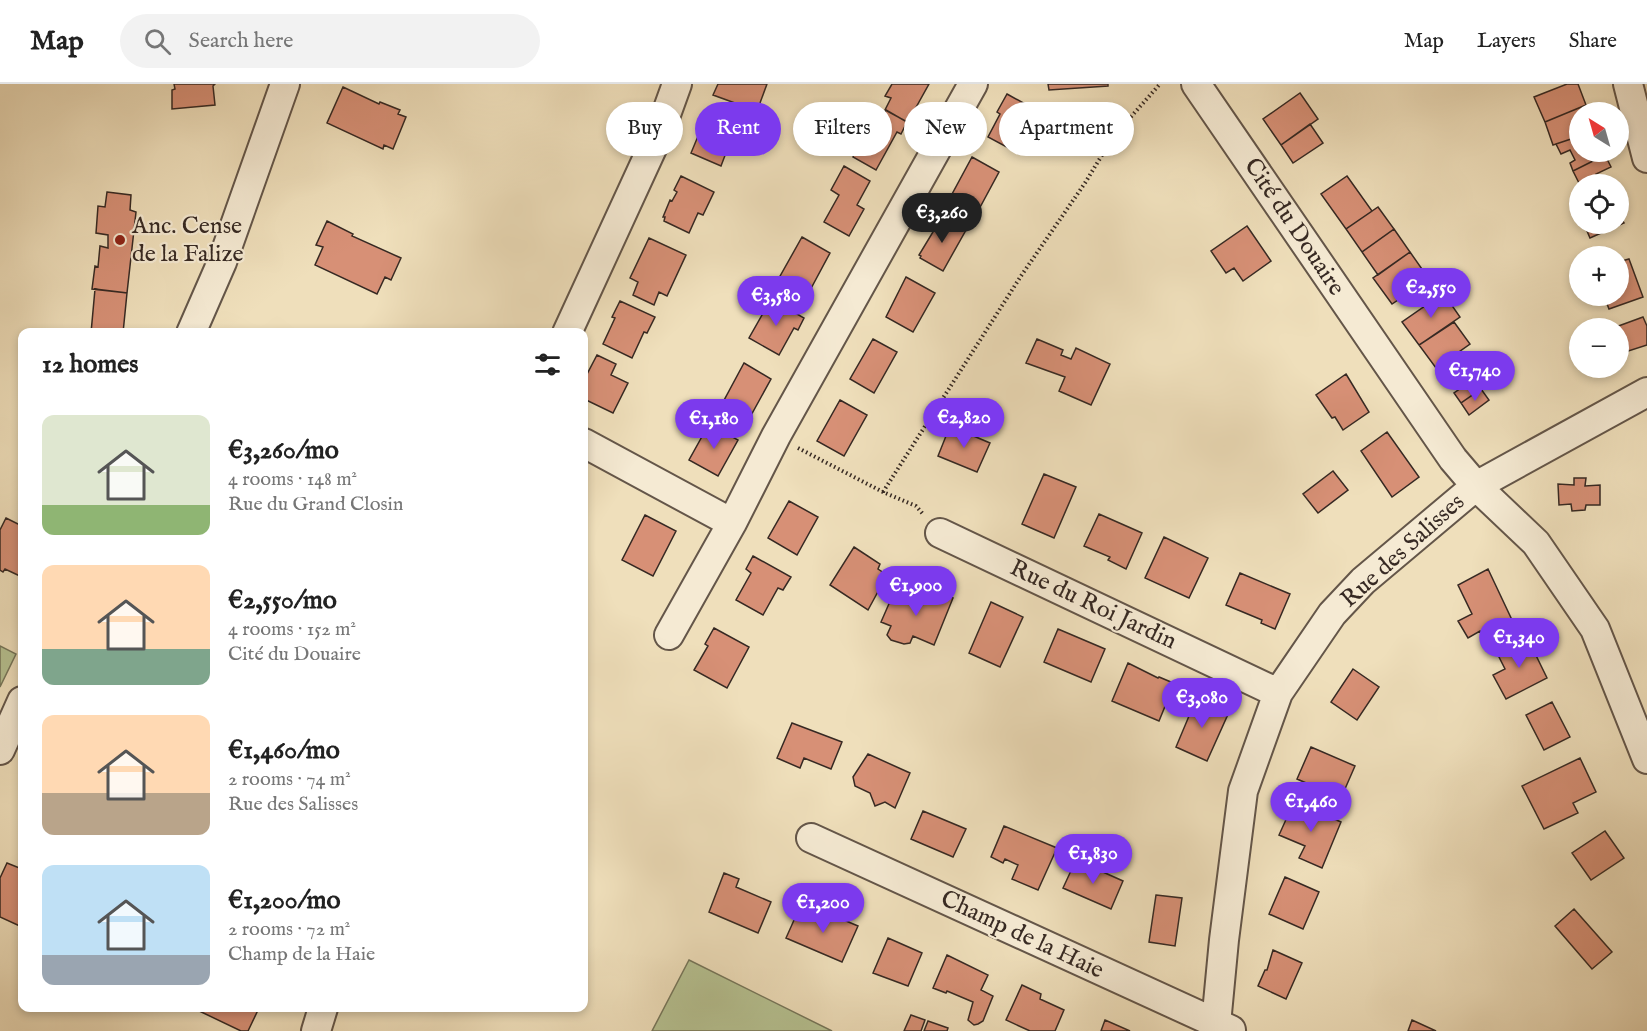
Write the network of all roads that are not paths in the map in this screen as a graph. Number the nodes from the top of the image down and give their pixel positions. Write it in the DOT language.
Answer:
graph roads {
  1 [pos="285,84"];
  2 [pos="677,84"];
  3 [pos="973,84"];
  4 [pos="1196,84"];
  5 [pos="1628,84"];
  6 [pos="1647,158"];
  7 [pos="193,328"];
  8 [pos="569,328"];
  9 [pos="1647,392"];
  10 [pos="588,445"];
  11 [pos="1476,486"];
  12 [pos="732,523"];
  13 [pos="940,533"];
  14 [pos="669,635"];
  15 [pos="1278,693"];
  16 [pos="18,711"];
  17 [pos="0,750"];
  18 [pos="1647,759"];
  19 [pos="811,838"];
  20 [pos="322,1012"];
  21 [pos="1225,1028"];
  22 [pos="316,1031"];
  1 -- 7 [label="street"];
  2 -- 8 [label="street"];
  3 -- 12 [label="street"];
  4 -- 11 [label="street, Cité du Douaire"];
  5 -- 6 [label="street"];
  9 -- 11 [label="street"];
  10 -- 12 [label="street"];
  11 -- 15 [label="street, Rue des Salisses"];
  11 -- 18 [label="street, Cité du Douaire"];
  12 -- 14 [label="street"];
  13 -- 15 [label="street, Rue du Roi Jardin"];
  15 -- 21 [label="street, Rue des Salisses"];
  16 -- 17 [label="street"];
  19 -- 21 [label="street, Champ de la Haie"];
  20 -- 22 [label="street"];
}
